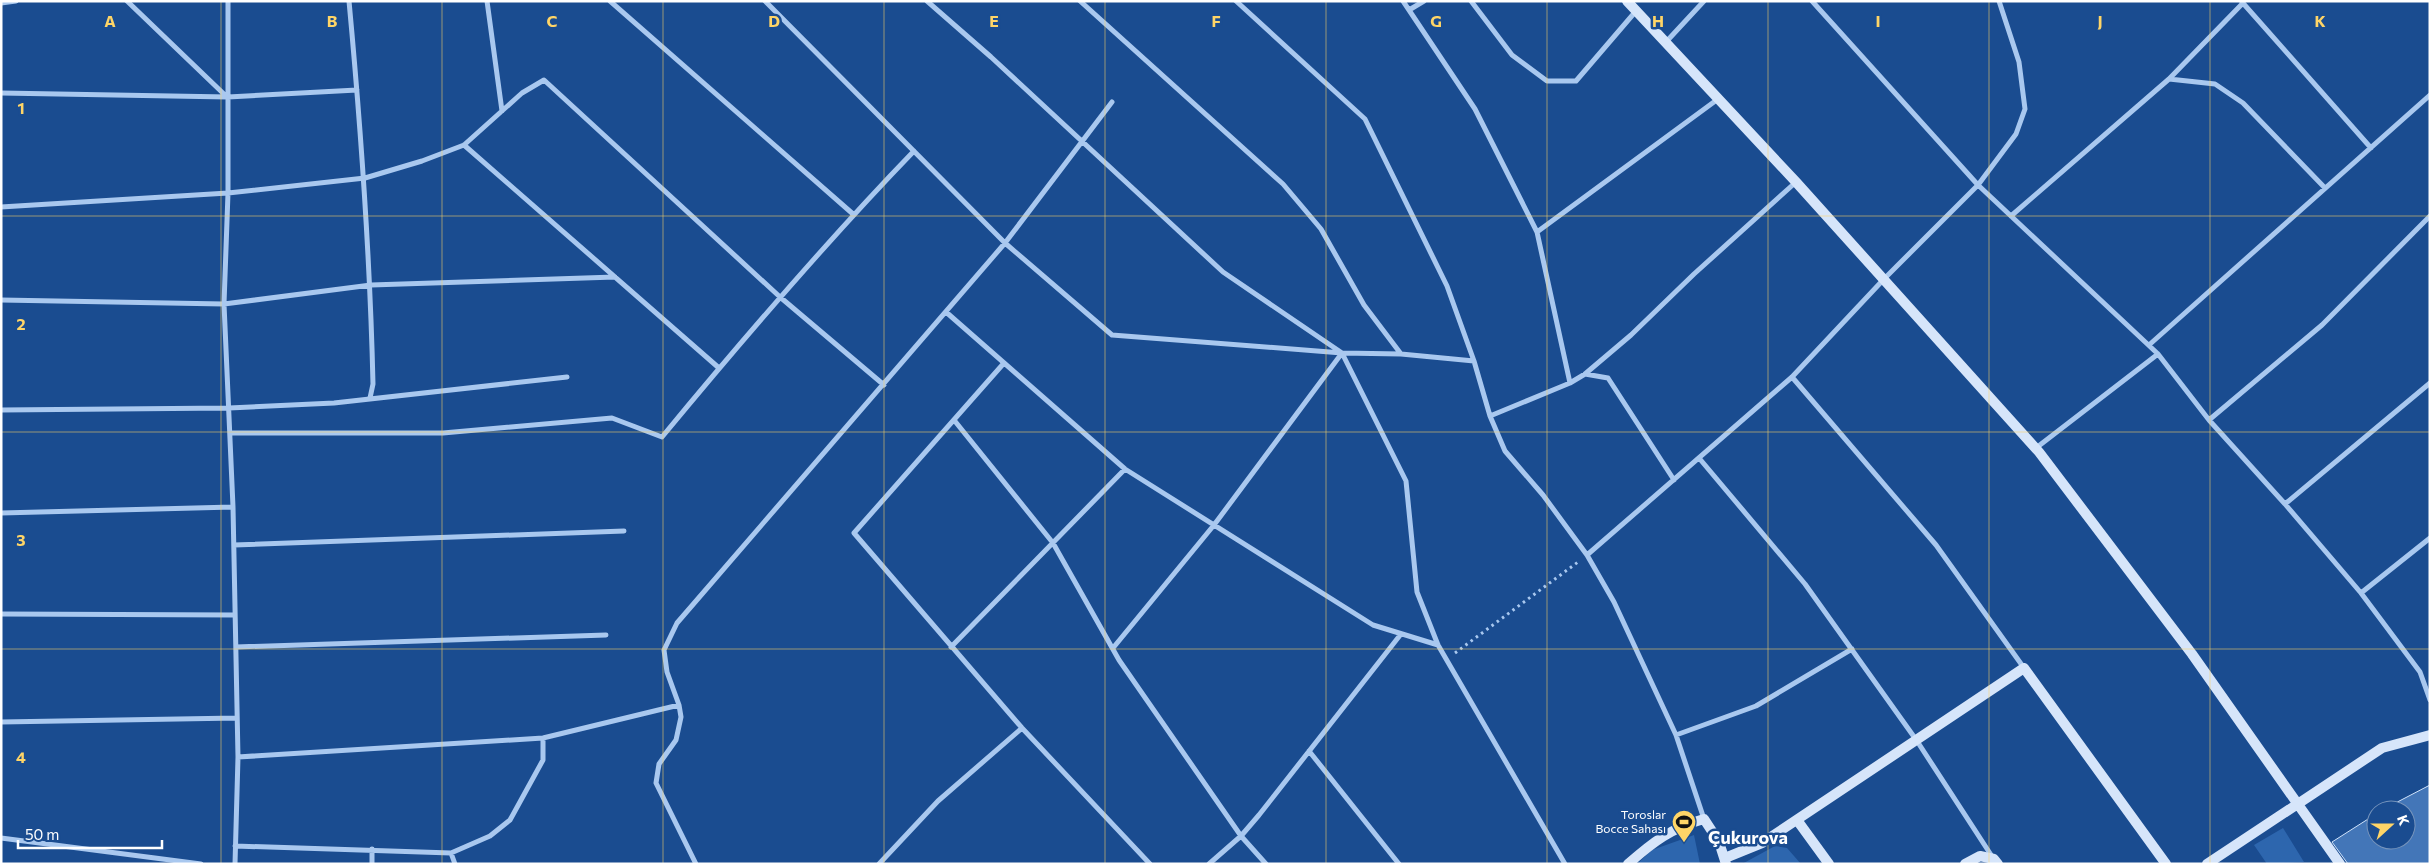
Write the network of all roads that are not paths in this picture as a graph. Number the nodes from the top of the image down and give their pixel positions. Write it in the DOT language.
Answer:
graph roads {
  1 [pos="16,1"];
  2 [pos="126,1"];
  3 [pos="228,1"];
  4 [pos="349,1"];
  5 [pos="487,1"];
  6 [pos="610,1"];
  7 [pos="765,1"];
  8 [pos="927,1"];
  9 [pos="1080,1"];
  10 [pos="1236,1"];
  11 [pos="1403,1"];
  12 [pos="1424,1"];
  13 [pos="1471,1"];
  14 [pos="1627,1"];
  15 [pos="1704,1"];
  16 [pos="1812,1"];
  17 [pos="1999,1"];
  18 [pos="2242,2"];
  19 [pos="1,3"];
  20 [pos="1409,10"];
  21 [pos="1636,10"];
  22 [pos="1666,42"];
  23 [pos="2170,79"];
  24 [pos="358,90"];
  25 [pos="1,93"];
  26 [pos="2430,95"];
  27 [pos="228,97"];
  28 [pos="1719,99"];
  29 [pos="1112,102"];
  30 [pos="502,111"];
  31 [pos="1081,140"];
  32 [pos="464,145"];
  33 [pos="2371,148"];
  34 [pos="914,151"];
  35 [pos="366,178"];
  36 [pos="1796,182"];
  37 [pos="1978,185"];
  38 [pos="2325,188"];
  39 [pos="228,193"];
  40 [pos="1,206"];
  41 [pos="853,214"];
  42 [pos="2011,216"];
  43 [pos="2430,216"];
  44 [pos="1537,232"];
  45 [pos="1005,243"];
  46 [pos="615,277"];
  47 [pos="1884,279"];
  48 [pos="371,285"];
  49 [pos="780,297"];
  50 [pos="1,300"];
  51 [pos="224,304"];
  52 [pos="946,312"];
  53 [pos="2149,345"];
  54 [pos="1342,353"];
  55 [pos="1401,354"];
  56 [pos="2158,354"];
  57 [pos="1474,361"];
  58 [pos="1004,363"];
  59 [pos="719,368"];
  60 [pos="1585,374"];
  61 [pos="567,377"];
  62 [pos="1792,377"];
  63 [pos="1570,383"];
  64 [pos="2430,383"];
  65 [pos="884,385"];
  66 [pos="370,398"];
  67 [pos="229,408"];
  68 [pos="1,410"];
  69 [pos="1490,416"];
  70 [pos="954,420"];
  71 [pos="2209,420"];
  72 [pos="230,433"];
  73 [pos="2036,448"];
  74 [pos="1699,458"];
  75 [pos="1125,469"];
  76 [pos="1674,480"];
  77 [pos="2285,504"];
  78 [pos="233,508"];
  79 [pos="1,513"];
  80 [pos="1214,525"];
  81 [pos="624,531"];
  82 [pos="2430,538"];
  83 [pos="1053,543"];
  84 [pos="234,545"];
  85 [pos="1587,556"];
  86 [pos="2361,594"];
  87 [pos="1,614"];
  88 [pos="235,615"];
  89 [pos="1401,634"];
  90 [pos="606,635"];
  91 [pos="1438,645"];
  92 [pos="236,646"];
  93 [pos="951,647"];
  94 [pos="1113,648"];
  95 [pos="1852,649"];
  96 [pos="2024,668"];
  97 [pos="2430,700"];
  98 [pos="679,705"];
  99 [pos="237,718"];
  100 [pos="1,722"];
  101 [pos="1022,728"];
  102 [pos="1676,735"];
  103 [pos="2430,735"];
  104 [pos="543,738"];
  105 [pos="1917,741"];
  106 [pos="1309,751"];
  107 [pos="238,757"];
  108 [pos="2298,803"];
  109 [pos="1704,819"];
  110 [pos="1797,820"];
  111 [pos="1240,836"];
  112 [pos="1,838"];
  113 [pos="235,846"];
  114 [pos="372,849"];
  115 [pos="451,854"];
  116 [pos="1725,861"];
  117 [pos="1996,862"];
  118 [pos="202,864"];
  119 [pos="235,864"];
  120 [pos="372,864"];
  121 [pos="455,864"];
  122 [pos="696,864"];
  123 [pos="879,864"];
  124 [pos="1150,864"];
  125 [pos="1209,864"];
  126 [pos="1266,864"];
  127 [pos="1399,864"];
  128 [pos="1565,864"];
  129 [pos="1628,864"];
  130 [pos="1829,864"];
  131 [pos="1965,864"];
  132 [pos="2166,864"];
  133 [pos="2208,864"];
  134 [pos="2340,864"];
  1 -- 19 [label="street"];
  2 -- 27 [label="street"];
  3 -- 27 [label="street"];
  4 -- 24 [label="street"];
  5 -- 30 [label="street"];
  6 -- 41 [label="street"];
  7 -- 34 [label="street"];
  8 -- 31 [label="street"];
  9 -- 55 [label="street"];
  10 -- 57 [label="street"];
  11 -- 20 [label="street"];
  12 -- 20 [label="street"];
  13 -- 21 [label="street"];
  14 -- 21 [label="street"];
  15 -- 22 [label="street"];
  16 -- 37 [label="street"];
  17 -- 37 [label="street"];
  18 -- 23 [label="street"];
  18 -- 33 [label="street"];
  20 -- 44 [label="street"];
  21 -- 22 [label="street"];
  22 -- 28 [label="street"];
  23 -- 38 [label="street"];
  23 -- 42 [label="street"];
  24 -- 27 [label="street"];
  24 -- 35 [label="street"];
  25 -- 27 [label="street"];
  26 -- 33 [label="street"];
  27 -- 39 [label="street"];
  28 -- 36 [label="street"];
  28 -- 44 [label="street"];
  29 -- 31 [label="street"];
  30 -- 32 [label="street"];
  30 -- 49 [label="street"];
  31 -- 45 [label="street"];
  31 -- 54 [label="street"];
  32 -- 35 [label="street"];
  32 -- 46 [label="street"];
  33 -- 38 [label="street"];
  34 -- 41 [label="street"];
  34 -- 45 [label="street"];
  35 -- 39 [label="street"];
  35 -- 48 [label="street"];
  36 -- 47 [label="street"];
  36 -- 60 [label="street"];
  37 -- 42 [label="street"];
  37 -- 47 [label="street"];
  38 -- 53 [label="street"];
  39 -- 40 [label="street"];
  39 -- 51 [label="street"];
  41 -- 49 [label="street"];
  42 -- 53 [label="street"];
  43 -- 71 [label="street"];
  44 -- 63 [label="street"];
  45 -- 52 [label="street"];
  45 -- 54 [label="street"];
  46 -- 48 [label="street"];
  46 -- 59 [label="street"];
  47 -- 62 [label="street"];
  47 -- 73 [label="street"];
  48 -- 51 [label="street"];
  48 -- 66 [label="street"];
  49 -- 59 [label="street"];
  49 -- 65 [label="street"];
  50 -- 51 [label="street"];
  51 -- 67 [label="street"];
  52 -- 58 [label="street"];
  52 -- 65 [label="street"];
  53 -- 56 [label="street"];
  54 -- 55 [label="street"];
  54 -- 80 [label="street"];
  54 -- 91 [label="street"];
  55 -- 57 [label="street"];
  56 -- 71 [label="street"];
  56 -- 73 [label="street"];
  57 -- 69 [label="street"];
  58 -- 70 [label="street"];
  58 -- 75 [label="street"];
  59 -- 72 [label="street"];
  60 -- 63 [label="street"];
  60 -- 76 [label="street"];
  61 -- 66 [label="street"];
  62 -- 74 [label="street"];
  62 -- 96 [label="street"];
  63 -- 69 [label="street"];
  64 -- 77 [label="street"];
  65 -- 98 [label="street"];
  66 -- 67 [label="street"];
  67 -- 68 [label="street"];
  67 -- 72 [label="street"];
  69 -- 85 [label="street"];
  70 -- 83 [label="street"];
  70 -- 93 [label="street"];
  71 -- 77 [label="street"];
  72 -- 78 [label="street"];
  73 -- 108 [label="street"];
  74 -- 76 [label="street"];
  74 -- 95 [label="street"];
  75 -- 80 [label="street"];
  75 -- 83 [label="street"];
  76 -- 85 [label="street"];
  77 -- 86 [label="street"];
  78 -- 79 [label="street"];
  78 -- 84 [label="street"];
  80 -- 89 [label="street"];
  80 -- 94 [label="street"];
  81 -- 84 [label="street"];
  82 -- 86 [label="street"];
  83 -- 93 [label="street"];
  83 -- 94 [label="street"];
  84 -- 88 [label="street"];
  85 -- 102 [label="street"];
  86 -- 97 [label="street"];
  87 -- 88 [label="street"];
  88 -- 92 [label="street"];
  89 -- 91 [label="street"];
  89 -- 106 [label="street"];
  90 -- 92 [label="street"];
  91 -- 128 [label="street"];
  92 -- 99 [label="street"];
  93 -- 101 [label="street"];
  94 -- 111 [label="street"];
  95 -- 102 [label="street"];
  95 -- 105 [label="street"];
  96 -- 105 [label="street"];
  96 -- 132 [label="street"];
  98 -- 104 [label="street"];
  98 -- 122 [label="street"];
  99 -- 100 [label="street"];
  99 -- 107 [label="street"];
  101 -- 123 [label="street"];
  101 -- 124 [label="street"];
  102 -- 109 [label="street"];
  103 -- 108 [label="street"];
  104 -- 107 [label="street"];
  104 -- 115 [label="street"];
  105 -- 110 [label="street"];
  105 -- 117 [label="street"];
  106 -- 111 [label="street"];
  106 -- 127 [label="street"];
  107 -- 113 [label="street"];
  108 -- 133 [label="street"];
  108 -- 134 [label="street"];
  109 -- 116 [label="street"];
  109 -- 129 [label="street"];
  110 -- 116 [label="street"];
  110 -- 130 [label="street"];
  111 -- 125 [label="street"];
  111 -- 126 [label="street"];
  112 -- 118 [label="street"];
  113 -- 114 [label="street"];
  113 -- 119 [label="street"];
  114 -- 115 [label="street"];
  114 -- 120 [label="street"];
  115 -- 121 [label="street"];
  117 -- 131 [label="street"];
}
